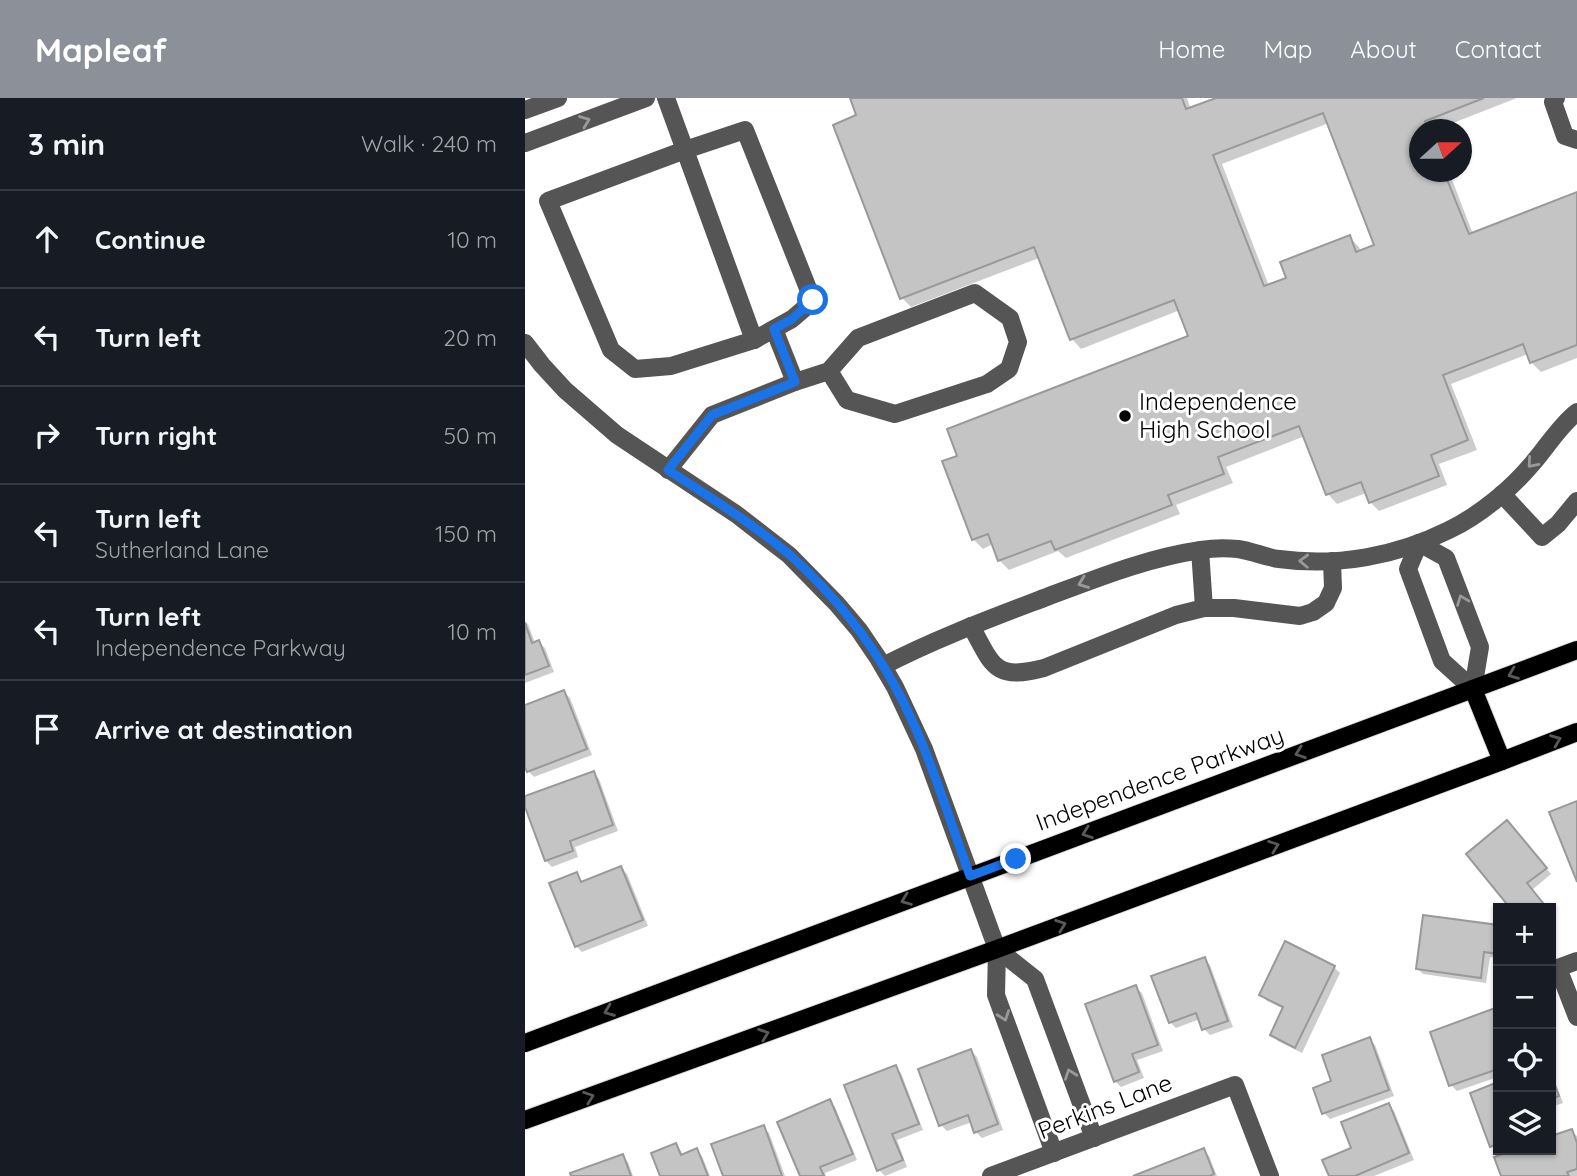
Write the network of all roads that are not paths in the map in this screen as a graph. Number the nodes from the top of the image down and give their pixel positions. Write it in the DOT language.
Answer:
graph roads {
  1 [pos="558,98"];
  2 [pos="646,98"];
  3 [pos="666,98"];
  4 [pos="1556,98"];
  5 [pos="525,110"];
  6 [pos="1577,139"];
  7 [pos="525,143"];
  8 [pos="685,150"];
  9 [pos="774,329"];
  10 [pos="754,340"];
  11 [pos="525,343"];
  12 [pos="829,371"];
  13 [pos="795,382"];
  14 [pos="1577,412"];
  15 [pos="668,470"];
  16 [pos="1502,494"];
  17 [pos="1577,500"];
  18 [pos="1419,543"];
  19 [pos="1200,550"];
  20 [pos="1332,561"];
  21 [pos="1204,608"];
  22 [pos="971,626"];
  23 [pos="1577,650"];
  24 [pos="883,666"];
  25 [pos="1473,689"];
  26 [pos="1577,732"];
  27 [pos="1502,761"];
  28 [pos="970,876"];
  29 [pos="997,949"];
  30 [pos="1577,961"];
  31 [pos="1577,1017"];
  32 [pos="525,1043"];
  33 [pos="525,1120"];
  34 [pos="1094,1138"];
  35 [pos="1053,1153"];
  36 [pos="991,1176"];
  37 [pos="1270,1176"];
  1 -- 5 [label="street"];
  7 -- 2 [label="street, one-way"];
  3 -- 8 [label="street"];
  4 -- 6 [label="street"];
  8 -- 9 [label="street"];
  8 -- 10 [label="street"];
  8 -- 10 [label="street"];
  9 -- 10 [label="street"];
  9 -- 13 [label="street"];
  11 -- 15 [label="street"];
  12 -- 12 [label="street"];
  12 -- 13 [label="street"];
  13 -- 15 [label="street"];
  14 -- 16 [label="street, one-way"];
  15 -- 24 [label="street"];
  16 -- 17 [label="street"];
  16 -- 18 [label="street"];
  18 -- 20 [label="street"];
  18 -- 25 [label="street"];
  25 -- 18 [label="street, one-way"];
  20 -- 19 [label="street, one-way"];
  19 -- 21 [label="street"];
  19 -- 22 [label="street, one-way"];
  20 -- 21 [label="street"];
  21 -- 22 [label="street"];
  22 -- 24 [label="street"];
  23 -- 25 [label="main road, Independence Parkway, one-way"];
  24 -- 28 [label="street"];
  25 -- 27 [label="main road"];
  25 -- 28 [label="main road, Independence Parkway, one-way"];
  27 -- 26 [label="main road, one-way"];
  29 -- 27 [label="main road, one-way"];
  28 -- 29 [label="street"];
  28 -- 32 [label="main road, Independence Parkway, one-way"];
  33 -- 29 [label="main road, one-way"];
  34 -- 29 [label="street, one-way"];
  29 -- 35 [label="street, one-way"];
  30 -- 31 [label="street"];
  34 -- 35 [label="street, Perkins Lane"];
  34 -- 37 [label="street, Perkins Lane"];
  35 -- 36 [label="street, Perkins Lane"];
}
